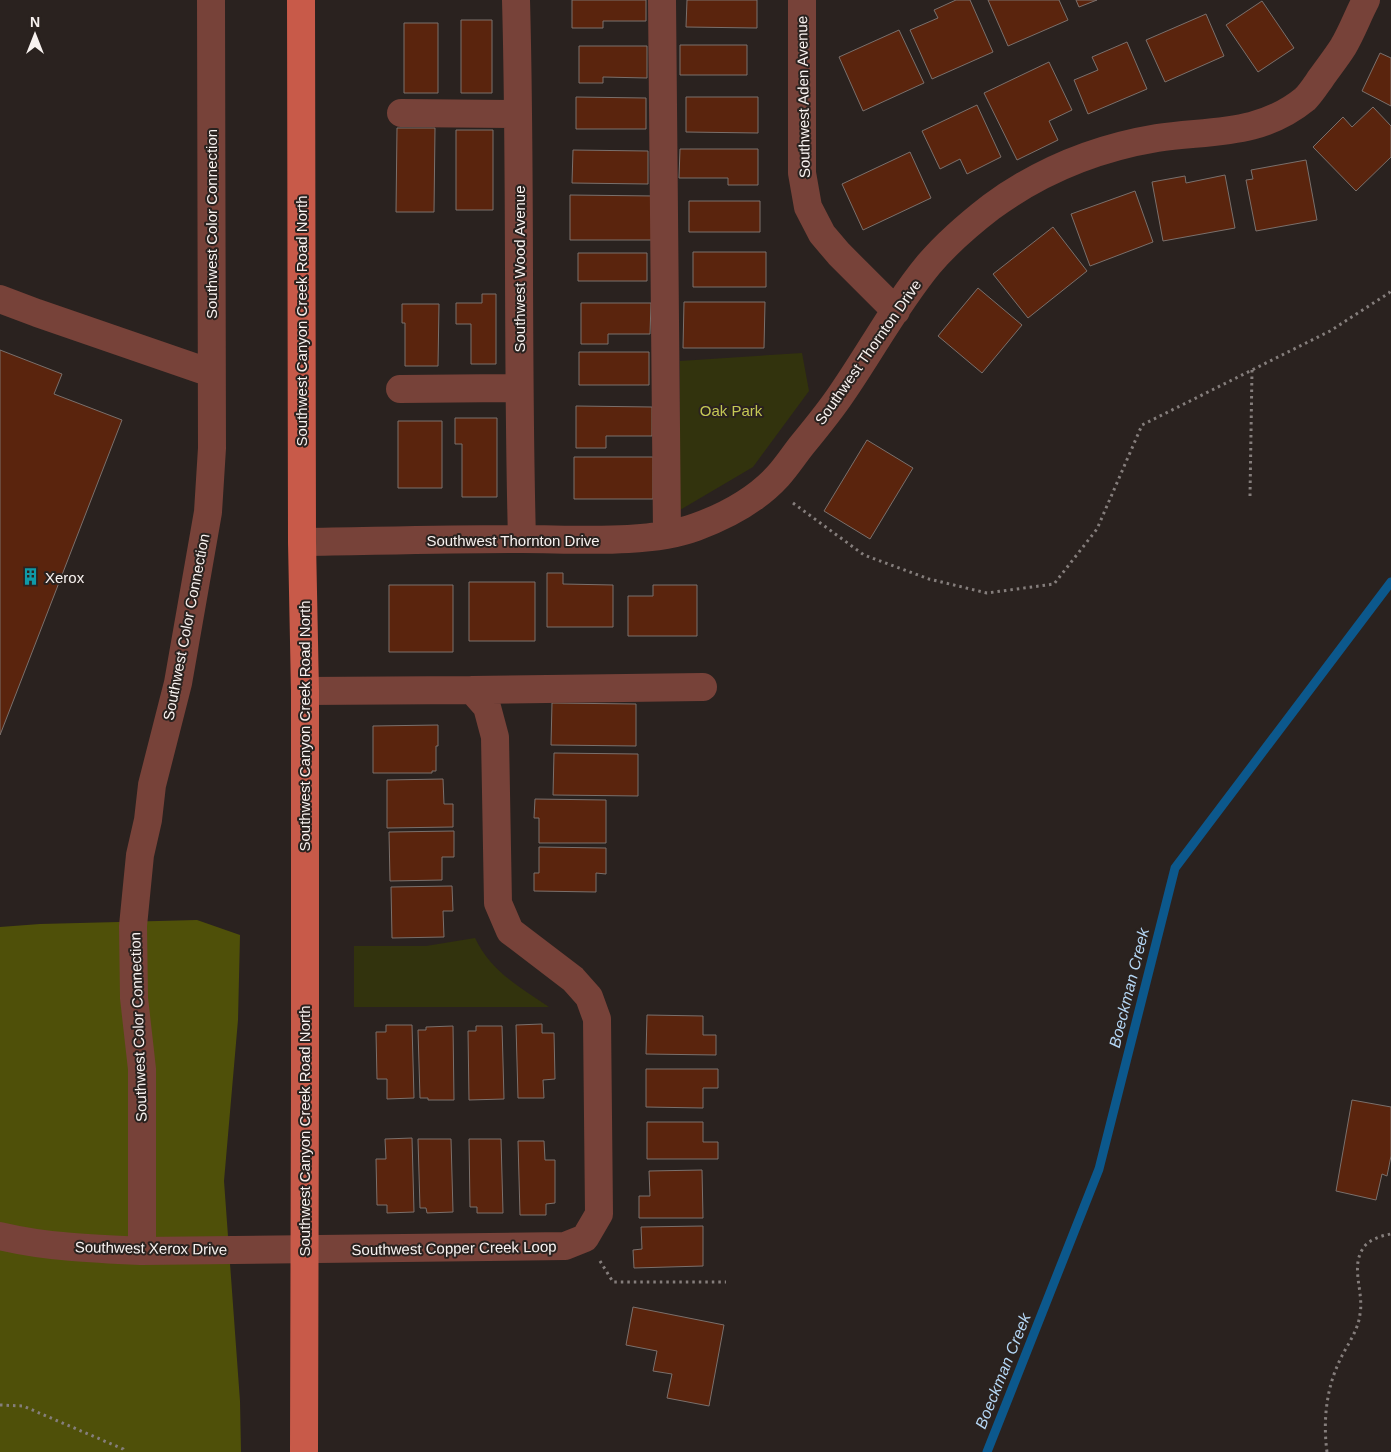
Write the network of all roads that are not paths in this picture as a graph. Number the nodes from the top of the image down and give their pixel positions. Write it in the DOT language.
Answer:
graph roads {
  1 [pos="211,0"];
  2 [pos="301,0"];
  3 [pos="516,0"];
  4 [pos="662,0"];
  5 [pos="802,0"];
  6 [pos="1366,0"];
  7 [pos="401,114"];
  8 [pos="518,114"];
  9 [pos="0,299"];
  10 [pos="896,311"];
  11 [pos="211,373"];
  12 [pos="519,388"];
  13 [pos="400,389"];
  14 [pos="667,534"];
  15 [pos="522,539"];
  16 [pos="302,542"];
  17 [pos="703,687"];
  18 [pos="472,690"];
  19 [pos="304,691"];
  20 [pos="0,1236"];
  21 [pos="304,1249"];
  22 [pos="142,1251"];
  23 [pos="304,1452"];
  1 -- 11 [label="street, Southwest Color Connection"];
  2 -- 16 [label="main road, Southwest Canyon Creek Road North"];
  3 -- 8 [label="street, Southwest Wood Avenue"];
  4 -- 14 [label="street"];
  5 -- 10 [label="street, Southwest Aden Avenue"];
  6 -- 10 [label="street, Southwest Thornton Drive"];
  7 -- 8 [label="street"];
  8 -- 12 [label="street, Southwest Wood Avenue"];
  9 -- 11 [label="street"];
  10 -- 14 [label="street, Southwest Thornton Drive"];
  11 -- 22 [label="street, Southwest Color Connection"];
  12 -- 13 [label="street"];
  12 -- 15 [label="street, Southwest Wood Avenue"];
  14 -- 15 [label="street, Southwest Thornton Drive"];
  15 -- 16 [label="street, Southwest Thornton Drive"];
  16 -- 19 [label="main road, Southwest Canyon Creek Road North"];
  17 -- 18 [label="street"];
  18 -- 19 [label="street"];
  18 -- 21 [label="street, Southwest Copper Creek Loop"];
  19 -- 21 [label="main road, Southwest Canyon Creek Road North"];
  20 -- 22 [label="street, Southwest Xerox Drive"];
  21 -- 22 [label="street, Southwest Xerox Drive"];
  21 -- 23 [label="main road, Southwest Canyon Creek Road North"];
}
